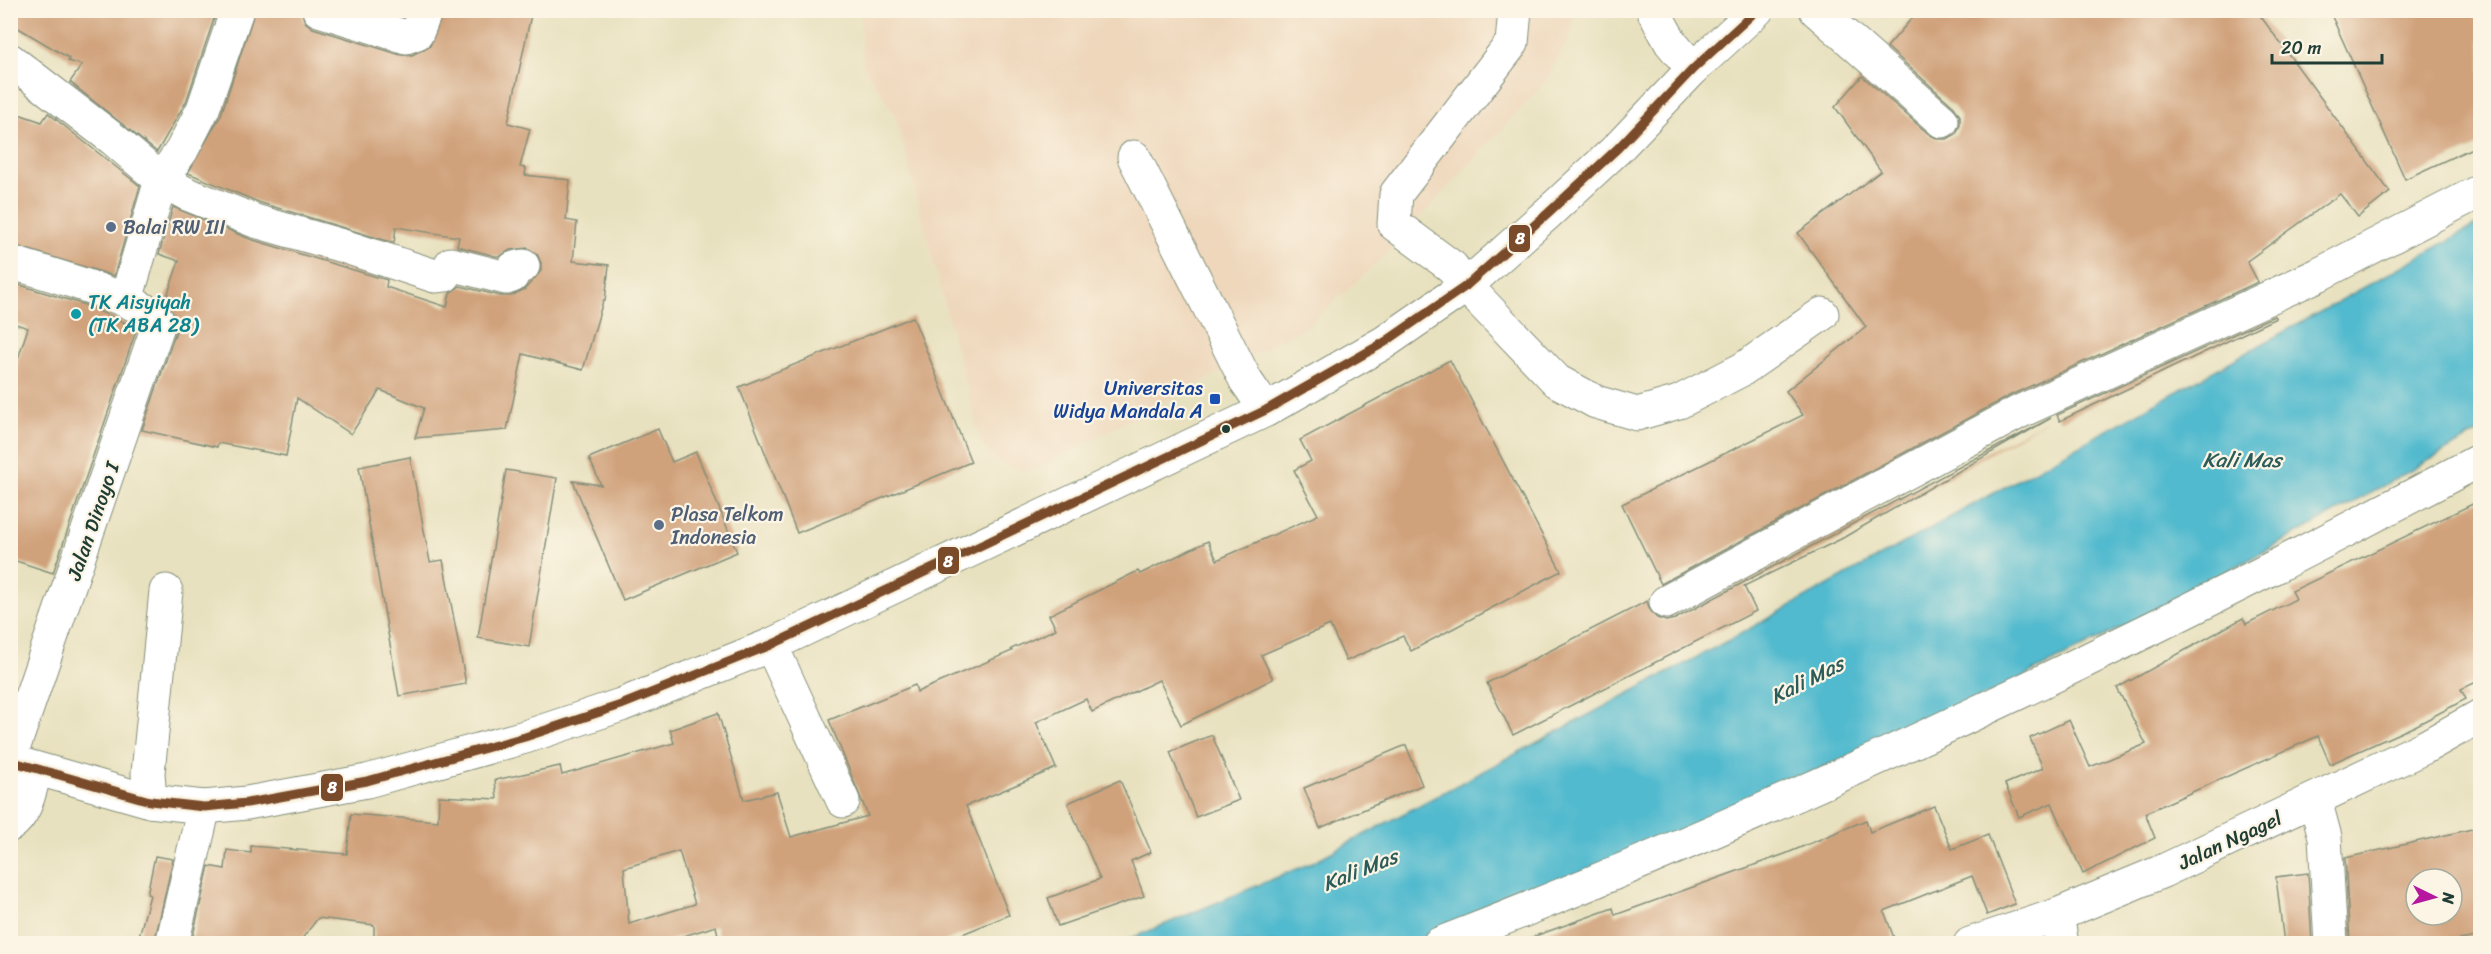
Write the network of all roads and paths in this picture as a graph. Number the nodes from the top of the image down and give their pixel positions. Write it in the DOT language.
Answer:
graph roads {
  1 [pos="237,10"];
  2 [pos="319,10"];
  3 [pos="426,10"];
  4 [pos="1515,10"];
  5 [pos="1653,10"];
  6 [pos="1757,10"];
  7 [pos="1816,10"];
  8 [pos="10,60"];
  9 [pos="1693,69"];
  10 [pos="1942,121"];
  11 [pos="1134,157"];
  12 [pos="161,180"];
  13 [pos="2481,191"];
  14 [pos="10,262"];
  15 [pos="523,266"];
  16 [pos="1466,286"];
  17 [pos="126,300"];
  18 [pos="1822,314"];
  19 [pos="1266,410"];
  20 [pos="2481,460"];
  21 [pos="166,591"];
  22 [pos="1666,602"];
  23 [pos="771,645"];
  24 [pos="2481,716"];
  25 [pos="19,763"];
  26 [pos="2315,800"];
  27 [pos="150,801"];
  28 [pos="843,801"];
  29 [pos="204,807"];
  30 [pos="10,825"];
  31 [pos="2059,929"];
  32 [pos="172,944"];
  33 [pos="1439,944"];
  34 [pos="1970,944"];
  35 [pos="2331,944"];
  1 -- 12 [label="main road"];
  2 -- 3 [label="main road"];
  4 -- 16 [label="main road"];
  5 -- 9 [label="main road"];
  6 -- 9 [label="main road"];
  7 -- 10 [label="main road"];
  8 -- 12 [label="main road"];
  9 -- 16 [label="main road"];
  11 -- 19 [label="main road"];
  12 -- 15 [label="main road"];
  12 -- 17 [label="main road"];
  13 -- 22 [label="main road"];
  14 -- 17 [label="main road"];
  16 -- 18 [label="main road"];
  16 -- 19 [label="main road"];
  17 -- 25 [label="main road, Jalan Dinoyo I"];
  19 -- 23 [label="main road"];
  20 -- 33 [label="main road"];
  21 -- 27 [label="main road"];
  23 -- 28 [label="main road"];
  23 -- 29 [label="main road"];
  24 -- 26 [label="main road, Jalan Ngagel"];
  25 -- 27 [label="main road"];
  25 -- 30 [label="main road"];
  26 -- 31 [label="main road, Jalan Ngagel"];
  26 -- 35 [label="main road"];
  27 -- 29 [label="main road"];
  29 -- 32 [label="main road"];
  31 -- 34 [label="main road, Jalan Ngagel"];
}
